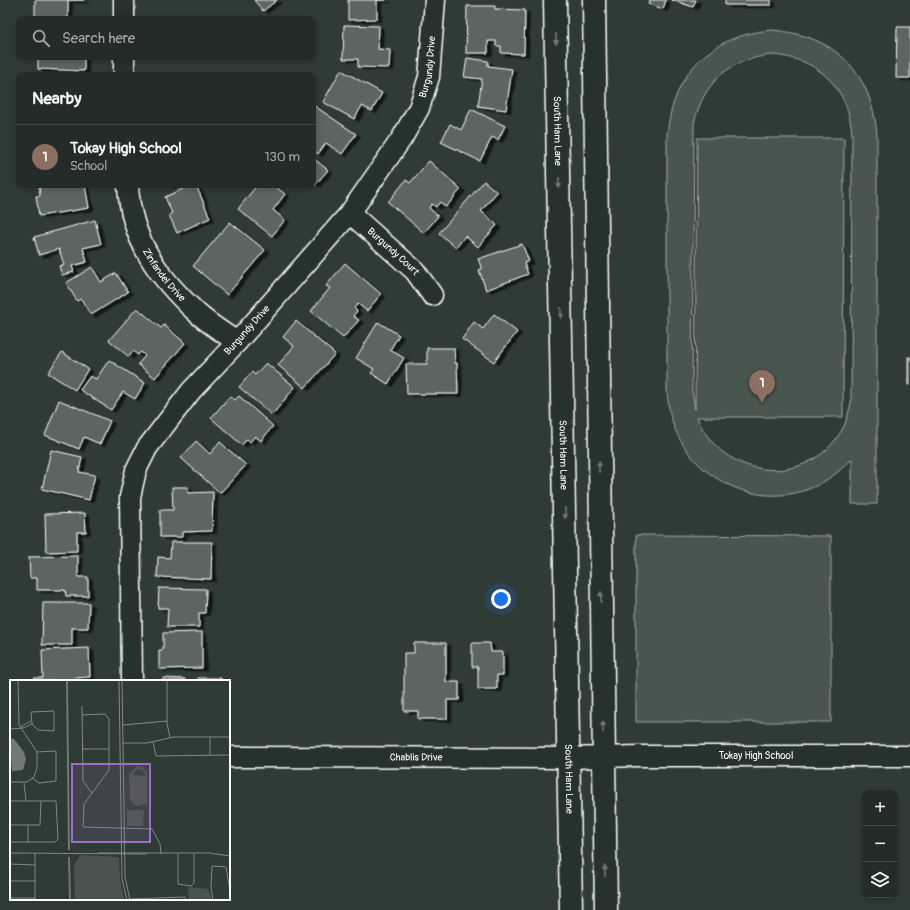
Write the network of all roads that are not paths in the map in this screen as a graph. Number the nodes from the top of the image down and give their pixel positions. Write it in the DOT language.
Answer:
graph roads {
  1 [pos="124,0"];
  2 [pos="435,0"];
  3 [pos="555,0"];
  4 [pos="594,0"];
  5 [pos="124,16"];
  6 [pos="124,60"];
  7 [pos="124,72"];
  8 [pos="128,188"];
  9 [pos="350,213"];
  10 [pos="432,295"];
  11 [pos="237,342"];
  12 [pos="132,680"];
  13 [pos="910,756"];
  14 [pos="230,757"];
  15 [pos="603,757"];
  16 [pos="569,758"];
  17 [pos="571,910"];
  18 [pos="606,910"];
  1 -- 5 [label="street"];
  2 -- 9 [label="street, Burgundy Drive"];
  3 -- 16 [label="main road, South Ham Lane, one-way"];
  15 -- 4 [label="main road, one-way"];
  6 -- 7 [label="street"];
  8 -- 11 [label="street, Zinfandel Drive"];
  9 -- 10 [label="street, Burgundy Court"];
  9 -- 11 [label="street, Burgundy Drive"];
  11 -- 12 [label="street, Burgundy Drive"];
  13 -- 15 [label="street, Tokay High School"];
  14 -- 16 [label="street, Chablis Drive"];
  15 -- 16 [label="street, Chablis Drive"];
  18 -- 15 [label="main road, one-way"];
  16 -- 17 [label="main road, South Ham Lane"];
}
